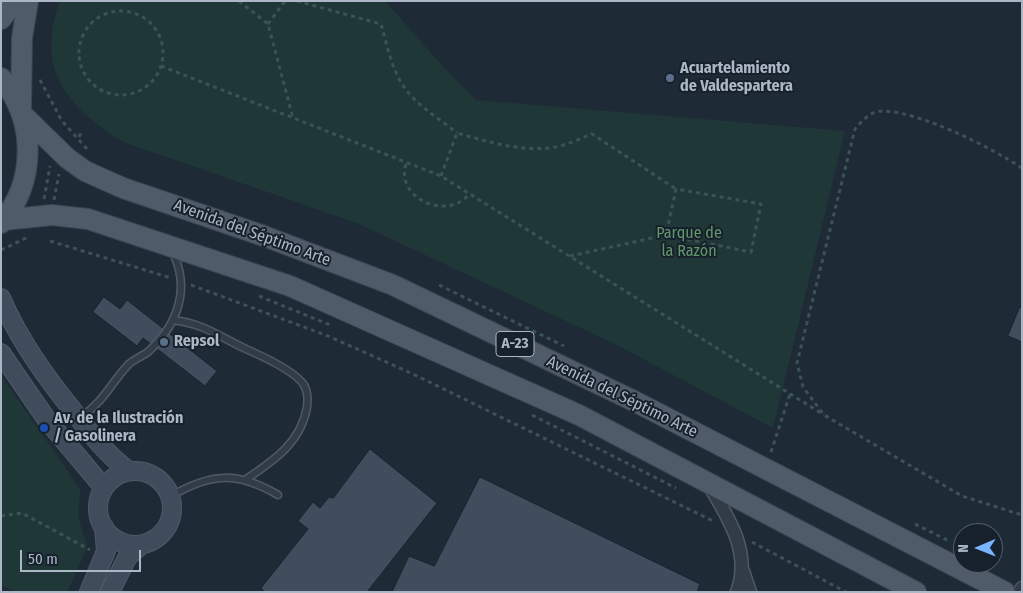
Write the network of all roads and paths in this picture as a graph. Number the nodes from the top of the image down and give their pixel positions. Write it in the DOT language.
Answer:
graph roads {
  1 [pos="14,1"];
  2 [pos="28,1"];
  3 [pos="239,1"];
  4 [pos="285,1"];
  5 [pos="297,1"];
  6 [pos="1,19"];
  7 [pos="268,24"];
  8 [pos="161,66"];
  9 [pos="1,78"];
  10 [pos="21,112"];
  11 [pos="293,118"];
  12 [pos="458,133"];
  13 [pos="52,161"];
  14 [pos="406,164"];
  15 [pos="1022,168"];
  16 [pos="61,169"];
  17 [pos="441,176"];
  18 [pos="676,189"];
  19 [pos="469,194"];
  20 [pos="44,200"];
  21 [pos="54,200"];
  22 [pos="3,222"];
  23 [pos="666,235"];
  24 [pos="27,237"];
  25 [pos="50,241"];
  26 [pos="168,244"];
  27 [pos="1,250"];
  28 [pos="569,256"];
  29 [pos="181,282"];
  30 [pos="256,295"];
  31 [pos="1,298"];
  32 [pos="173,320"];
  33 [pos="338,329"];
  34 [pos="1,354"];
  35 [pos="790,394"];
  36 [pos="530,414"];
  37 [pos="824,415"];
  38 [pos="79,419"];
  39 [pos="765,468"];
  40 [pos="129,471"];
  41 [pos="245,480"];
  42 [pos="708,482"];
  43 [pos="104,488"];
  44 [pos="681,490"];
  45 [pos="278,495"];
  46 [pos="170,496"];
  47 [pos="2,515"];
  48 [pos="1022,515"];
  49 [pos="104,527"];
  50 [pos="734,531"];
  51 [pos="142,544"];
  52 [pos="103,562"];
  53 [pos="742,569"];
  54 [pos="1022,588"];
  55 [pos="89,592"];
  56 [pos="110,592"];
  57 [pos="737,592"];
  58 [pos="750,592"];
  59 [pos="846,592"];
  60 [pos="916,592"];
  61 [pos="1004,592"];
  62 [pos="1020,592"];
  1 -- 6 [label="main road"];
  2 -- 10 [label="main road"];
  3 -- 7 [label="path"];
  4 -- 7 [label="path"];
  5 -- 12 [label="path"];
  7 -- 11 [label="path"];
  8 -- 8 [label="path"];
  8 -- 11 [label="path"];
  9 -- 10 [label="main road"];
  10 -- 22 [label="main road"];
  10 -- 39 [label="main road, Avenida del Séptimo Arte / A-23"];
  11 -- 14 [label="path"];
  12 -- 17 [label="path"];
  12 -- 18 [label="path"];
  13 -- 20 [label="path"];
  14 -- 17 [label="path"];
  14 -- 19 [label="path"];
  15 -- 37 [label="path"];
  16 -- 21 [label="path"];
  17 -- 19 [label="path"];
  18 -- 23 [label="path"];
  18 -- 23 [label="path"];
  19 -- 28 [label="path"];
  22 -- 26 [label="main road"];
  23 -- 28 [label="path"];
  24 -- 27 [label="path"];
  25 -- 29 [label="path"];
  26 -- 29 [label="lane"];
  26 -- 42 [label="main road"];
  28 -- 35 [label="path"];
  29 -- 32 [label="lane"];
  29 -- 50 [label="path"];
  30 -- 33 [label="path"];
  31 -- 38 [label="street"];
  32 -- 38 [label="lane"];
  32 -- 41 [label="lane"];
  34 -- 43 [label="street"];
  35 -- 37 [label="path"];
  35 -- 39 [label="path"];
  36 -- 44 [label="path"];
  37 -- 48 [label="path"];
  38 -- 40 [label="street"];
  39 -- 61 [label="main road, Avenida del Séptimo Arte / A-23"];
  40 -- 43 [label="street"];
  40 -- 46 [label="street"];
  41 -- 45 [label="lane"];
  41 -- 46 [label="lane"];
  42 -- 50 [label="street"];
  42 -- 60 [label="main road"];
  43 -- 49 [label="street"];
  46 -- 51 [label="street"];
  47 -- 52 [label="path"];
  49 -- 51 [label="street"];
  49 -- 52 [label="street"];
  50 -- 53 [label="street"];
  50 -- 59 [label="path"];
  51 -- 56 [label="street"];
  52 -- 55 [label="street"];
  53 -- 57 [label="street"];
  53 -- 58 [label="street"];
  54 -- 62 [label="street"];
}
